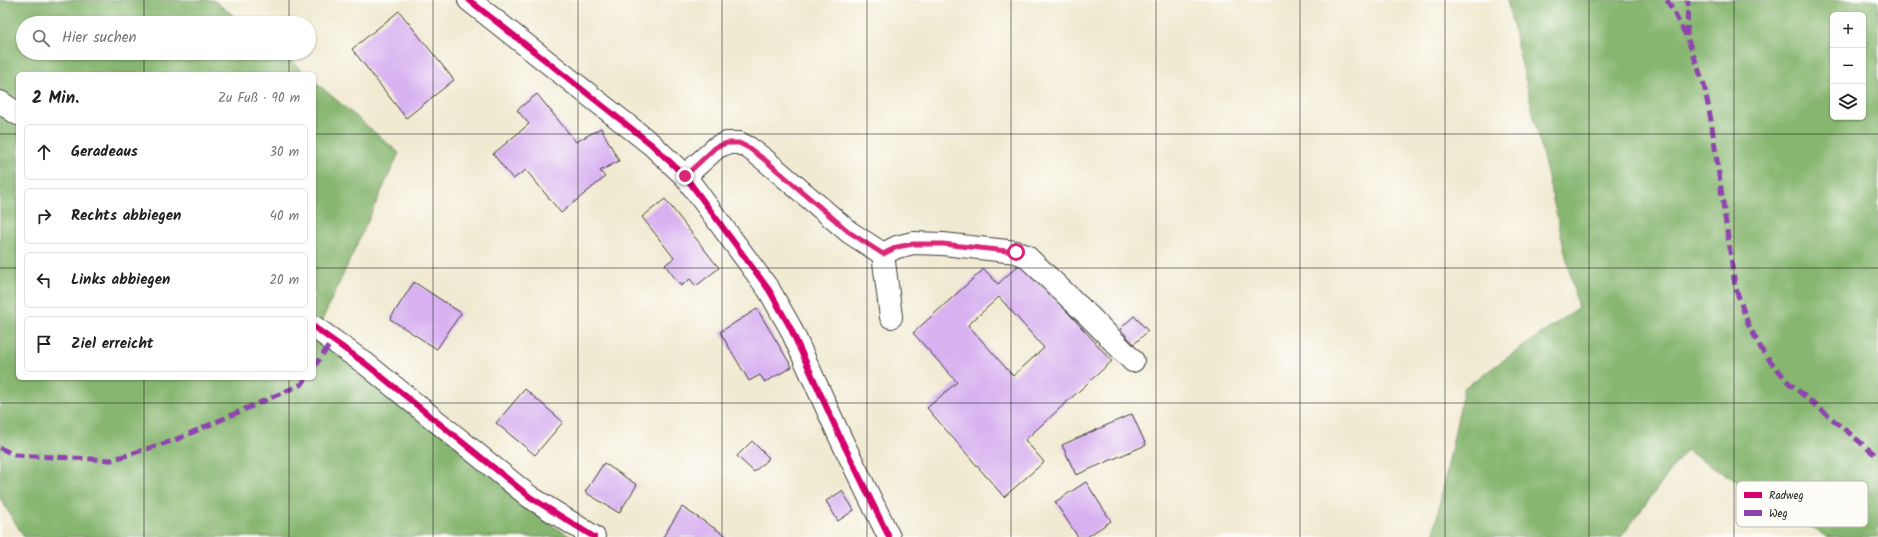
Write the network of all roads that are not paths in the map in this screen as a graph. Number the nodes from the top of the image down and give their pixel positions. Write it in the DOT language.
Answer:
graph roads {
  1 [pos="469,0"];
  2 [pos="0,102"];
  3 [pos="16,113"];
  4 [pos="685,176"];
  5 [pos="883,254"];
  6 [pos="890,317"];
  7 [pos="316,328"];
  8 [pos="1133,361"];
  9 [pos="594,537"];
  10 [pos="889,537"];
  1 -- 4 [label="street"];
  2 -- 3 [label="street"];
  4 -- 5 [label="street"];
  4 -- 10 [label="street"];
  5 -- 6 [label="street"];
  5 -- 8 [label="street"];
  7 -- 9 [label="street"];
}
